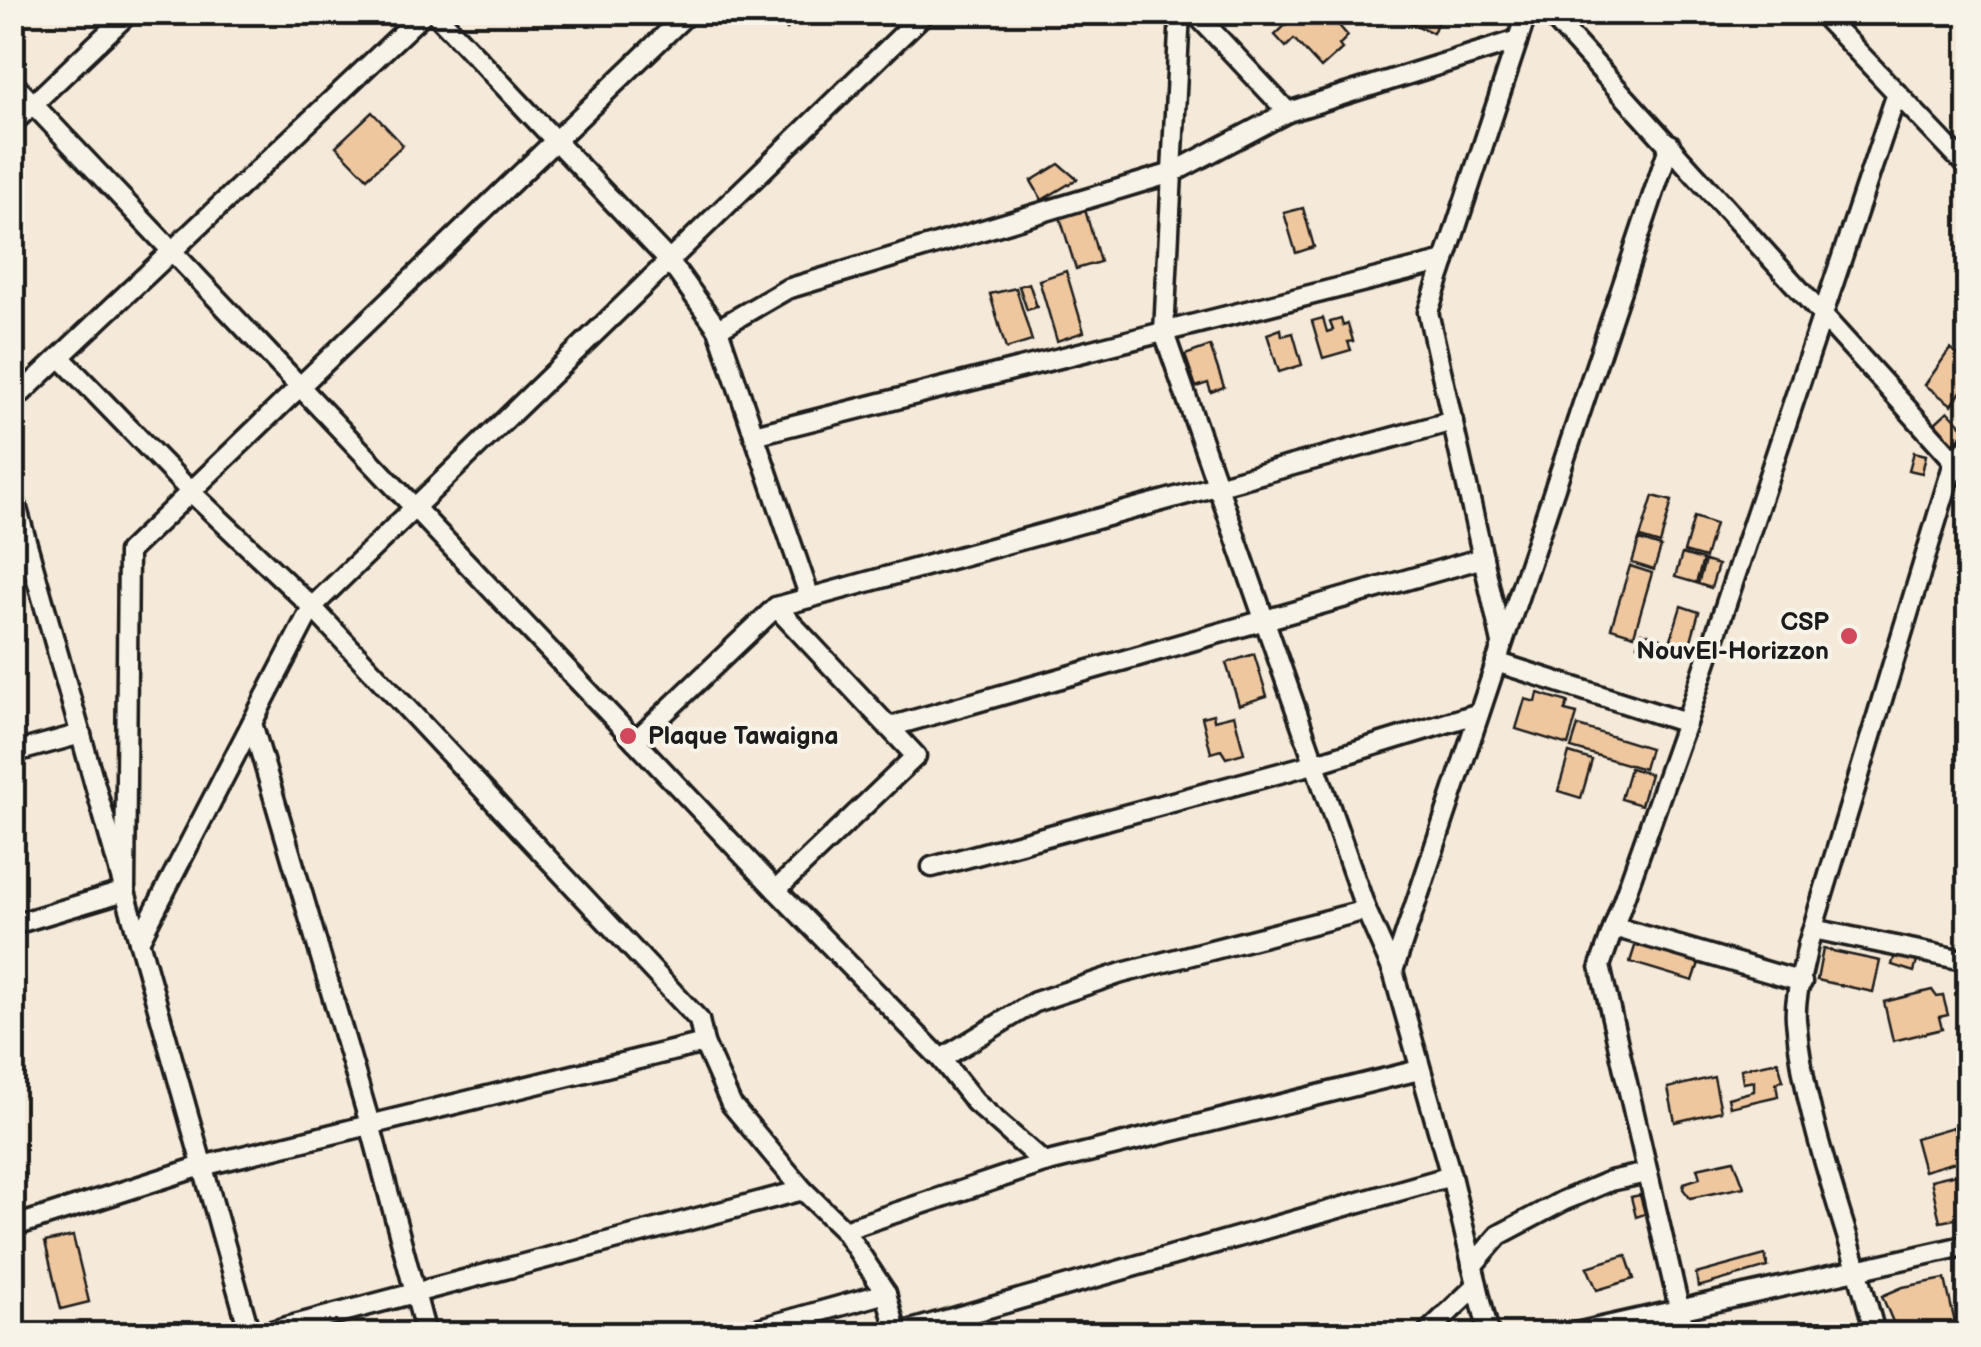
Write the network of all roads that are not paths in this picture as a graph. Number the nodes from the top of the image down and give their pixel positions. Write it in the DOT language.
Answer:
graph roads {
  1 [pos="130,12"];
  2 [pos="425,12"];
  3 [pos="434,12"];
  4 [pos="690,12"];
  5 [pos="926,12"];
  6 [pos="1180,12"];
  7 [pos="1194,12"];
  8 [pos="1527,12"];
  9 [pos="1548,12"];
  10 [pos="1820,12"];
  11 [pos="1518,40"];
  12 [pos="12,82"];
  13 [pos="1897,93"];
  14 [pos="33,104"];
  15 [pos="1288,112"];
  16 [pos="12,124"];
  17 [pos="556,141"];
  18 [pos="1670,144"];
  19 [pos="1968,168"];
  20 [pos="1172,173"];
  21 [pos="172,251"];
  22 [pos="1445,260"];
  23 [pos="670,262"];
  24 [pos="1821,316"];
  25 [pos="718,328"];
  26 [pos="1164,332"];
  27 [pos="60,356"];
  28 [pos="300,387"];
  29 [pos="12,402"];
  30 [pos="1452,421"];
  31 [pos="754,435"];
  32 [pos="1968,447"];
  33 [pos="1954,462"];
  34 [pos="1968,476"];
  35 [pos="1216,485"];
  36 [pos="12,491"];
  37 [pos="191,492"];
  38 [pos="416,509"];
  39 [pos="1483,558"];
  40 [pos="810,598"];
  41 [pos="312,607"];
  42 [pos="776,607"];
  43 [pos="1262,620"];
  44 [pos="1499,653"];
  45 [pos="1479,712"];
  46 [pos="252,723"];
  47 [pos="1686,723"];
  48 [pos="889,727"];
  49 [pos="81,734"];
  50 [pos="635,741"];
  51 [pos="12,753"];
  52 [pos="1314,764"];
  53 [pos="932,867"];
  54 [pos="776,890"];
  55 [pos="125,891"];
  56 [pos="1366,910"];
  57 [pos="12,924"];
  58 [pos="1614,926"];
  59 [pos="1813,929"];
  60 [pos="139,941"];
  61 [pos="1968,961"];
  62 [pos="1393,971"];
  63 [pos="1802,982"];
  64 [pos="704,1043"];
  65 [pos="941,1059"];
  66 [pos="1419,1070"];
  67 [pos="370,1124"];
  68 [pos="1044,1163"];
  69 [pos="202,1166"];
  70 [pos="1647,1173"];
  71 [pos="1451,1176"];
  72 [pos="803,1190"];
  73 [pos="12,1227"];
  74 [pos="844,1230"];
  75 [pos="1968,1246"];
  76 [pos="1472,1266"];
  77 [pos="1860,1272"];
  78 [pos="1477,1285"];
  79 [pos="415,1292"];
  80 [pos="886,1293"];
  81 [pos="1678,1309"];
  82 [pos="250,1334"];
  83 [pos="260,1334"];
  84 [pos="426,1334"];
  85 [pos="739,1334"];
  86 [pos="897,1334"];
  87 [pos="1426,1334"];
  88 [pos="1489,1334"];
  89 [pos="1571,1334"];
  90 [pos="1684,1334"];
  91 [pos="1875,1334"];
  1 -- 14 [label="street"];
  2 -- 21 [label="street"];
  3 -- 17 [label="street"];
  4 -- 17 [label="street"];
  5 -- 23 [label="street"];
  6 -- 20 [label="street"];
  7 -- 15 [label="street"];
  8 -- 11 [label="street"];
  9 -- 18 [label="street"];
  10 -- 13 [label="street"];
  11 -- 15 [label="street"];
  11 -- 22 [label="street"];
  12 -- 14 [label="street"];
  13 -- 19 [label="street"];
  13 -- 24 [label="street"];
  14 -- 16 [label="street"];
  14 -- 21 [label="street"];
  15 -- 20 [label="street"];
  17 -- 23 [label="street"];
  17 -- 28 [label="street"];
  18 -- 24 [label="street"];
  18 -- 44 [label="street"];
  20 -- 25 [label="street"];
  20 -- 26 [label="street"];
  21 -- 27 [label="street"];
  21 -- 28 [label="street"];
  22 -- 26 [label="street"];
  22 -- 30 [label="street"];
  23 -- 25 [label="street"];
  23 -- 38 [label="street"];
  24 -- 33 [label="street"];
  24 -- 47 [label="street"];
  25 -- 31 [label="street"];
  26 -- 31 [label="street"];
  26 -- 35 [label="street"];
  27 -- 29 [label="street"];
  27 -- 37 [label="street"];
  28 -- 37 [label="street"];
  28 -- 38 [label="street"];
  30 -- 35 [label="street"];
  30 -- 39 [label="street"];
  31 -- 40 [label="street"];
  32 -- 33 [label="street"];
  33 -- 34 [label="street"];
  33 -- 59 [label="street"];
  35 -- 40 [label="street"];
  35 -- 43 [label="street"];
  36 -- 49 [label="street"];
  37 -- 41 [label="street"];
  37 -- 55 [label="street"];
  38 -- 41 [label="street"];
  38 -- 50 [label="street"];
  39 -- 43 [label="street"];
  39 -- 44 [label="street"];
  40 -- 42 [label="street"];
  41 -- 46 [label="street"];
  41 -- 64 [label="street"];
  42 -- 48 [label="street"];
  42 -- 50 [label="street"];
  43 -- 48 [label="street"];
  43 -- 52 [label="street"];
  44 -- 45 [label="street"];
  44 -- 47 [label="street"];
  45 -- 52 [label="street"];
  45 -- 62 [label="street"];
  46 -- 60 [label="street"];
  46 -- 67 [label="street"];
  47 -- 58 [label="street"];
  48 -- 54 [label="street"];
  49 -- 51 [label="street"];
  49 -- 55 [label="street"];
  50 -- 54 [label="street"];
  52 -- 53 [label="street"];
  52 -- 56 [label="street"];
  54 -- 65 [label="street"];
  55 -- 57 [label="street"];
  55 -- 60 [label="street"];
  56 -- 62 [label="street"];
  56 -- 65 [label="street"];
  58 -- 63 [label="street"];
  58 -- 70 [label="street"];
  59 -- 61 [label="street"];
  59 -- 63 [label="street"];
  60 -- 69 [label="street"];
  62 -- 66 [label="street"];
  63 -- 77 [label="street"];
  64 -- 67 [label="street"];
  64 -- 72 [label="street"];
  65 -- 68 [label="street"];
  66 -- 68 [label="street"];
  66 -- 71 [label="street"];
  67 -- 69 [label="street"];
  67 -- 79 [label="street"];
  68 -- 74 [label="street"];
  69 -- 73 [label="street"];
  69 -- 82 [label="street"];
  70 -- 76 [label="street"];
  70 -- 81 [label="street"];
  71 -- 76 [label="street"];
  71 -- 86 [label="street"];
  72 -- 74 [label="street"];
  72 -- 79 [label="street"];
  74 -- 80 [label="street"];
  75 -- 77 [label="street"];
  76 -- 78 [label="street"];
  77 -- 81 [label="street"];
  77 -- 91 [label="street"];
  78 -- 87 [label="street"];
  78 -- 88 [label="street"];
  79 -- 83 [label="street"];
  79 -- 84 [label="street"];
  80 -- 85 [label="street"];
  80 -- 86 [label="street"];
  81 -- 89 [label="street"];
  81 -- 90 [label="street"];
}
